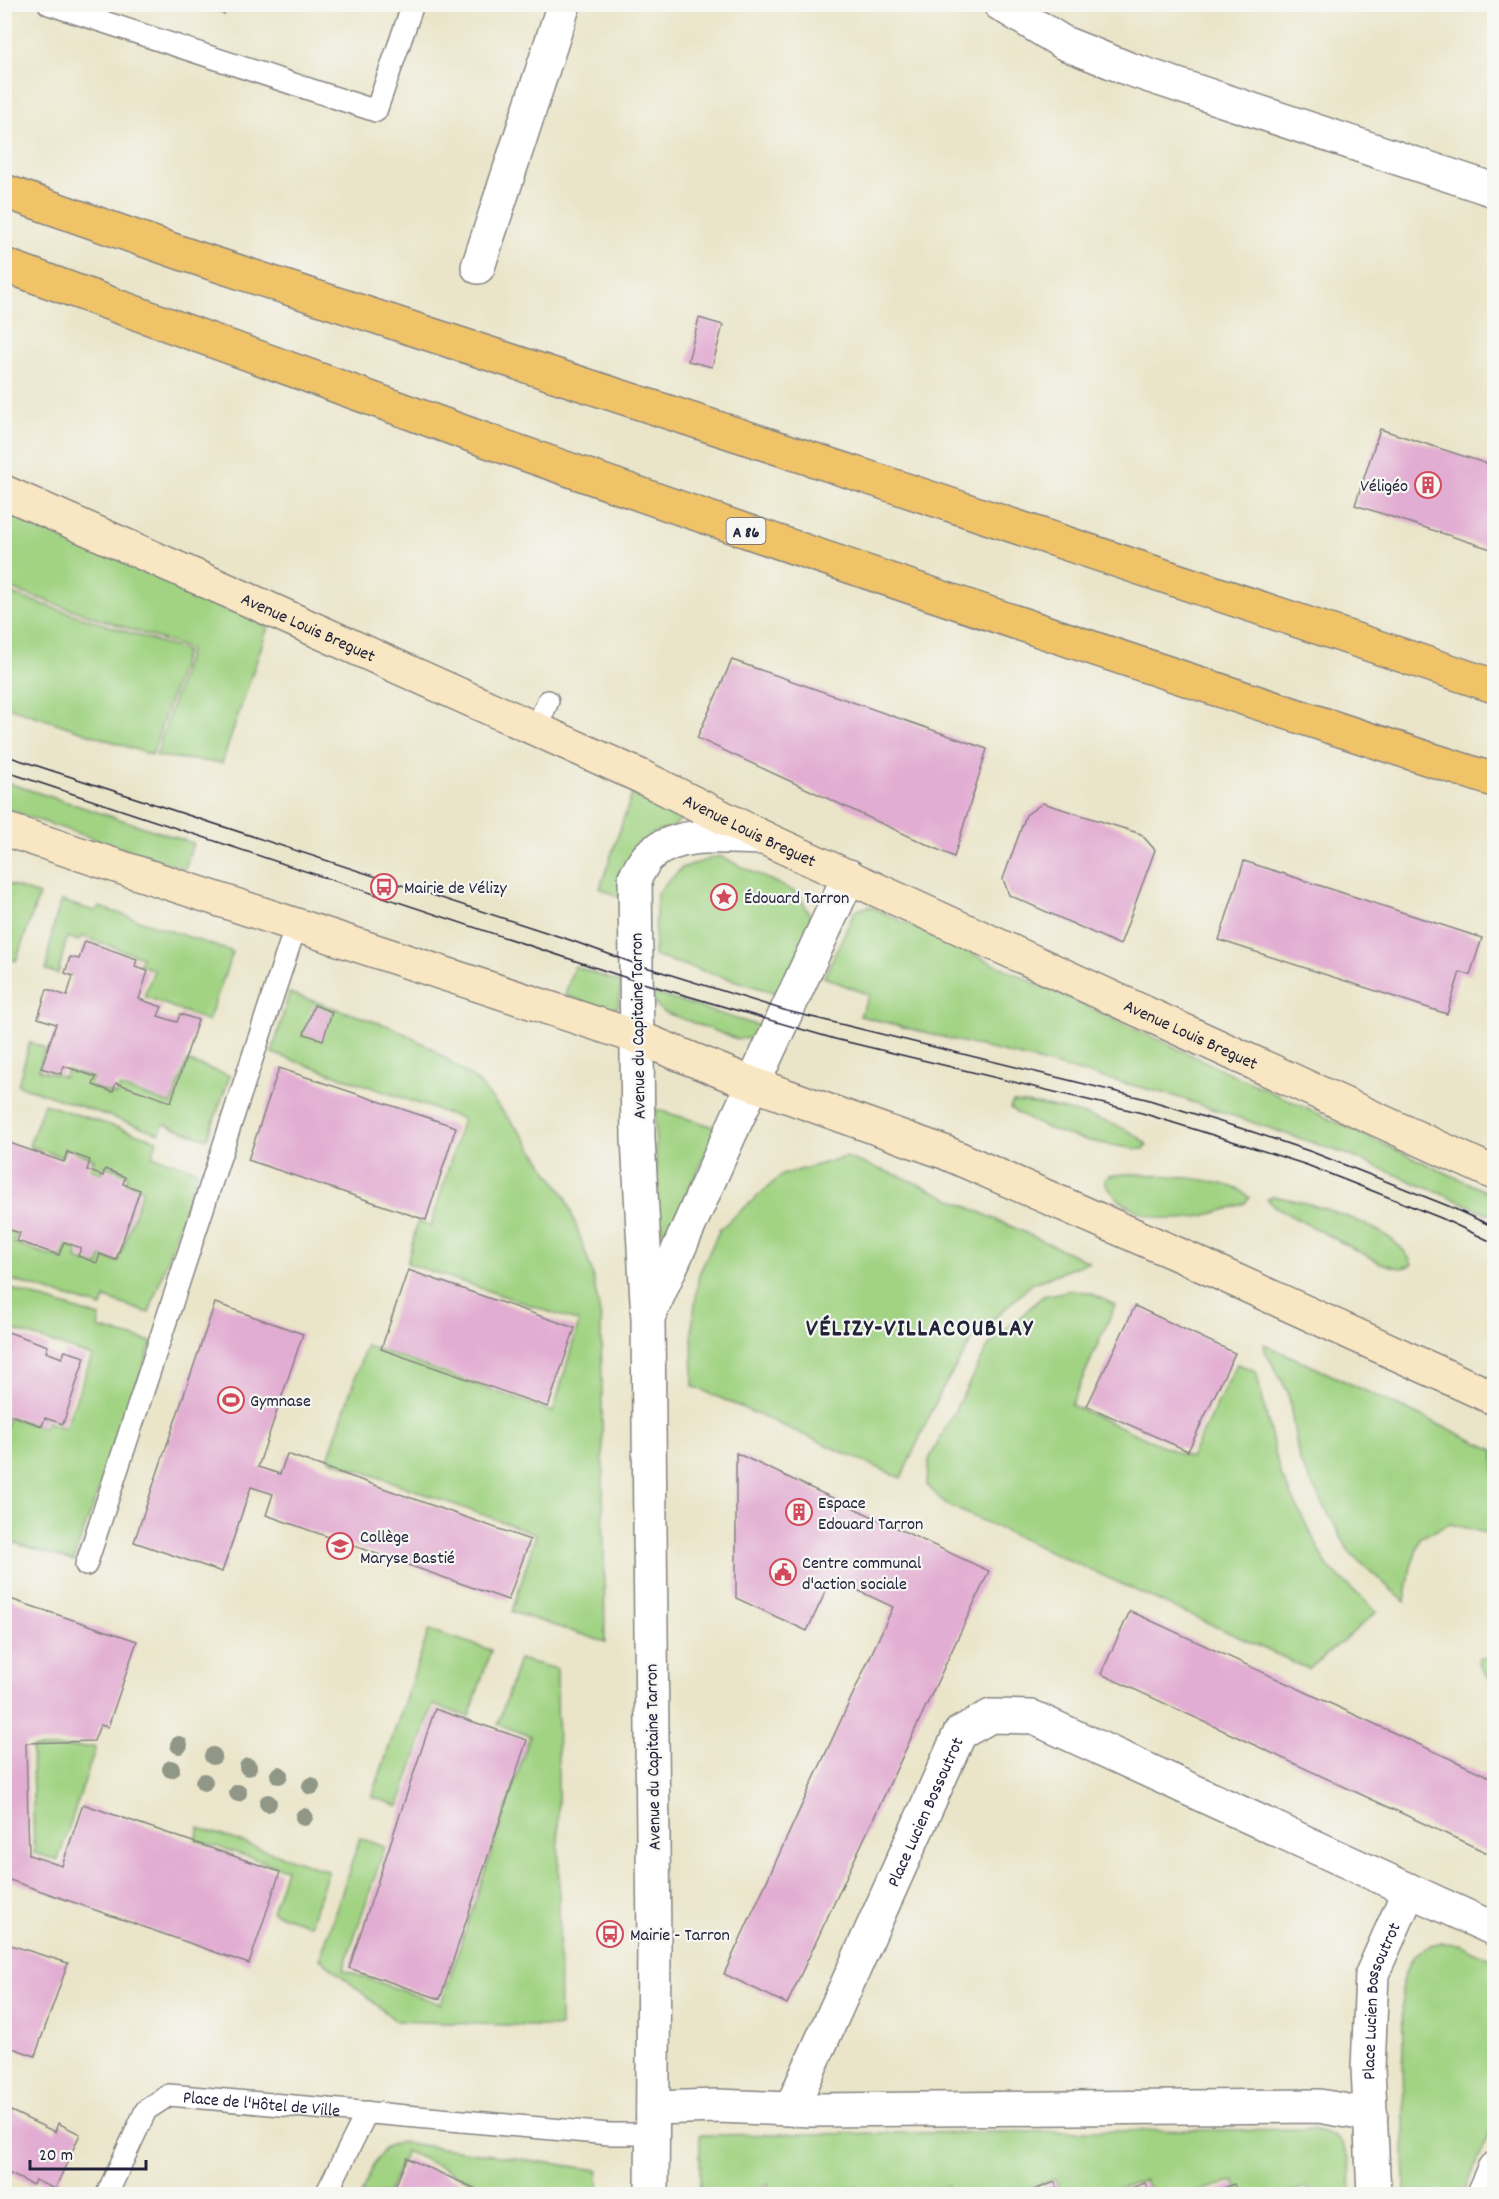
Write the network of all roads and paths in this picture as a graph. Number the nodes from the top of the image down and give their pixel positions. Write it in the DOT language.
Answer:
graph roads {
  1 [pos="49,4"];
  2 [pos="413,4"];
  3 [pos="564,4"];
  4 [pos="1000,4"];
  5 [pos="1494,190"];
  6 [pos="4,191"];
  7 [pos="4,265"];
  8 [pos="478,267"];
  9 [pos="4,492"];
  10 [pos="1494,686"];
  11 [pos="1494,780"];
  12 [pos="4,829"];
  13 [pos="764,838"];
  14 [pos="849,876"];
  15 [pos="296,925"];
  16 [pos="637,1037"];
  17 [pos="753,1084"];
  18 [pos="1494,1173"];
  19 [pos="648,1319"];
  20 [pos="1494,1398"];
  21 [pos="86,1565"];
  22 [pos="1409,1891"];
  23 [pos="1494,1929"];
  24 [pos="791,2109"];
  25 [pos="367,2112"];
  26 [pos="1371,2115"];
  27 [pos="653,2121"];
  28 [pos="1494,2169"];
  29 [pos="107,2194"];
  30 [pos="326,2194"];
  31 [pos="652,2194"];
  32 [pos="1374,2194"];
  33 [pos="1483,2194"];
  1 -- 2 [label="lane"];
  3 -- 8 [label="street"];
  4 -- 5 [label="street"];
  6 -- 10 [label="highway"];
  7 -- 11 [label="highway, A 86"];
  9 -- 13 [label="main road, Avenue Louis Breguet"];
  12 -- 15 [label="main road"];
  13 -- 14 [label="main road, Avenue Louis Breguet"];
  13 -- 16 [label="street, Avenue du Capitaine Tarron"];
  14 -- 17 [label="street, Avenue du Capitaine Tarron"];
  14 -- 18 [label="main road, Avenue Louis Breguet"];
  15 -- 16 [label="main road"];
  15 -- 21 [label="lane"];
  16 -- 17 [label="main road"];
  16 -- 19 [label="street, Avenue du Capitaine Tarron"];
  17 -- 19 [label="street, Avenue du Capitaine Tarron"];
  17 -- 20 [label="main road"];
  19 -- 27 [label="street, Avenue du Capitaine Tarron"];
  22 -- 23 [label="street, Place Lucien Bossoutrot"];
  22 -- 24 [label="street, Place Lucien Bossoutrot"];
  22 -- 26 [label="street, Place Lucien Bossoutrot"];
  24 -- 26 [label="street"];
  24 -- 27 [label="street"];
  25 -- 27 [label="lane, Place de l'Hôtel de Ville"];
  25 -- 29 [label="lane, Place de l'Hôtel de Ville"];
  25 -- 30 [label="lane, Place de l'Hôtel de Ville"];
  26 -- 32 [label="street, Place Lucien Bossoutrot"];
  27 -- 31 [label="street, Avenue du Capitaine Tarron"];
  28 -- 33 [label="street"];
}
